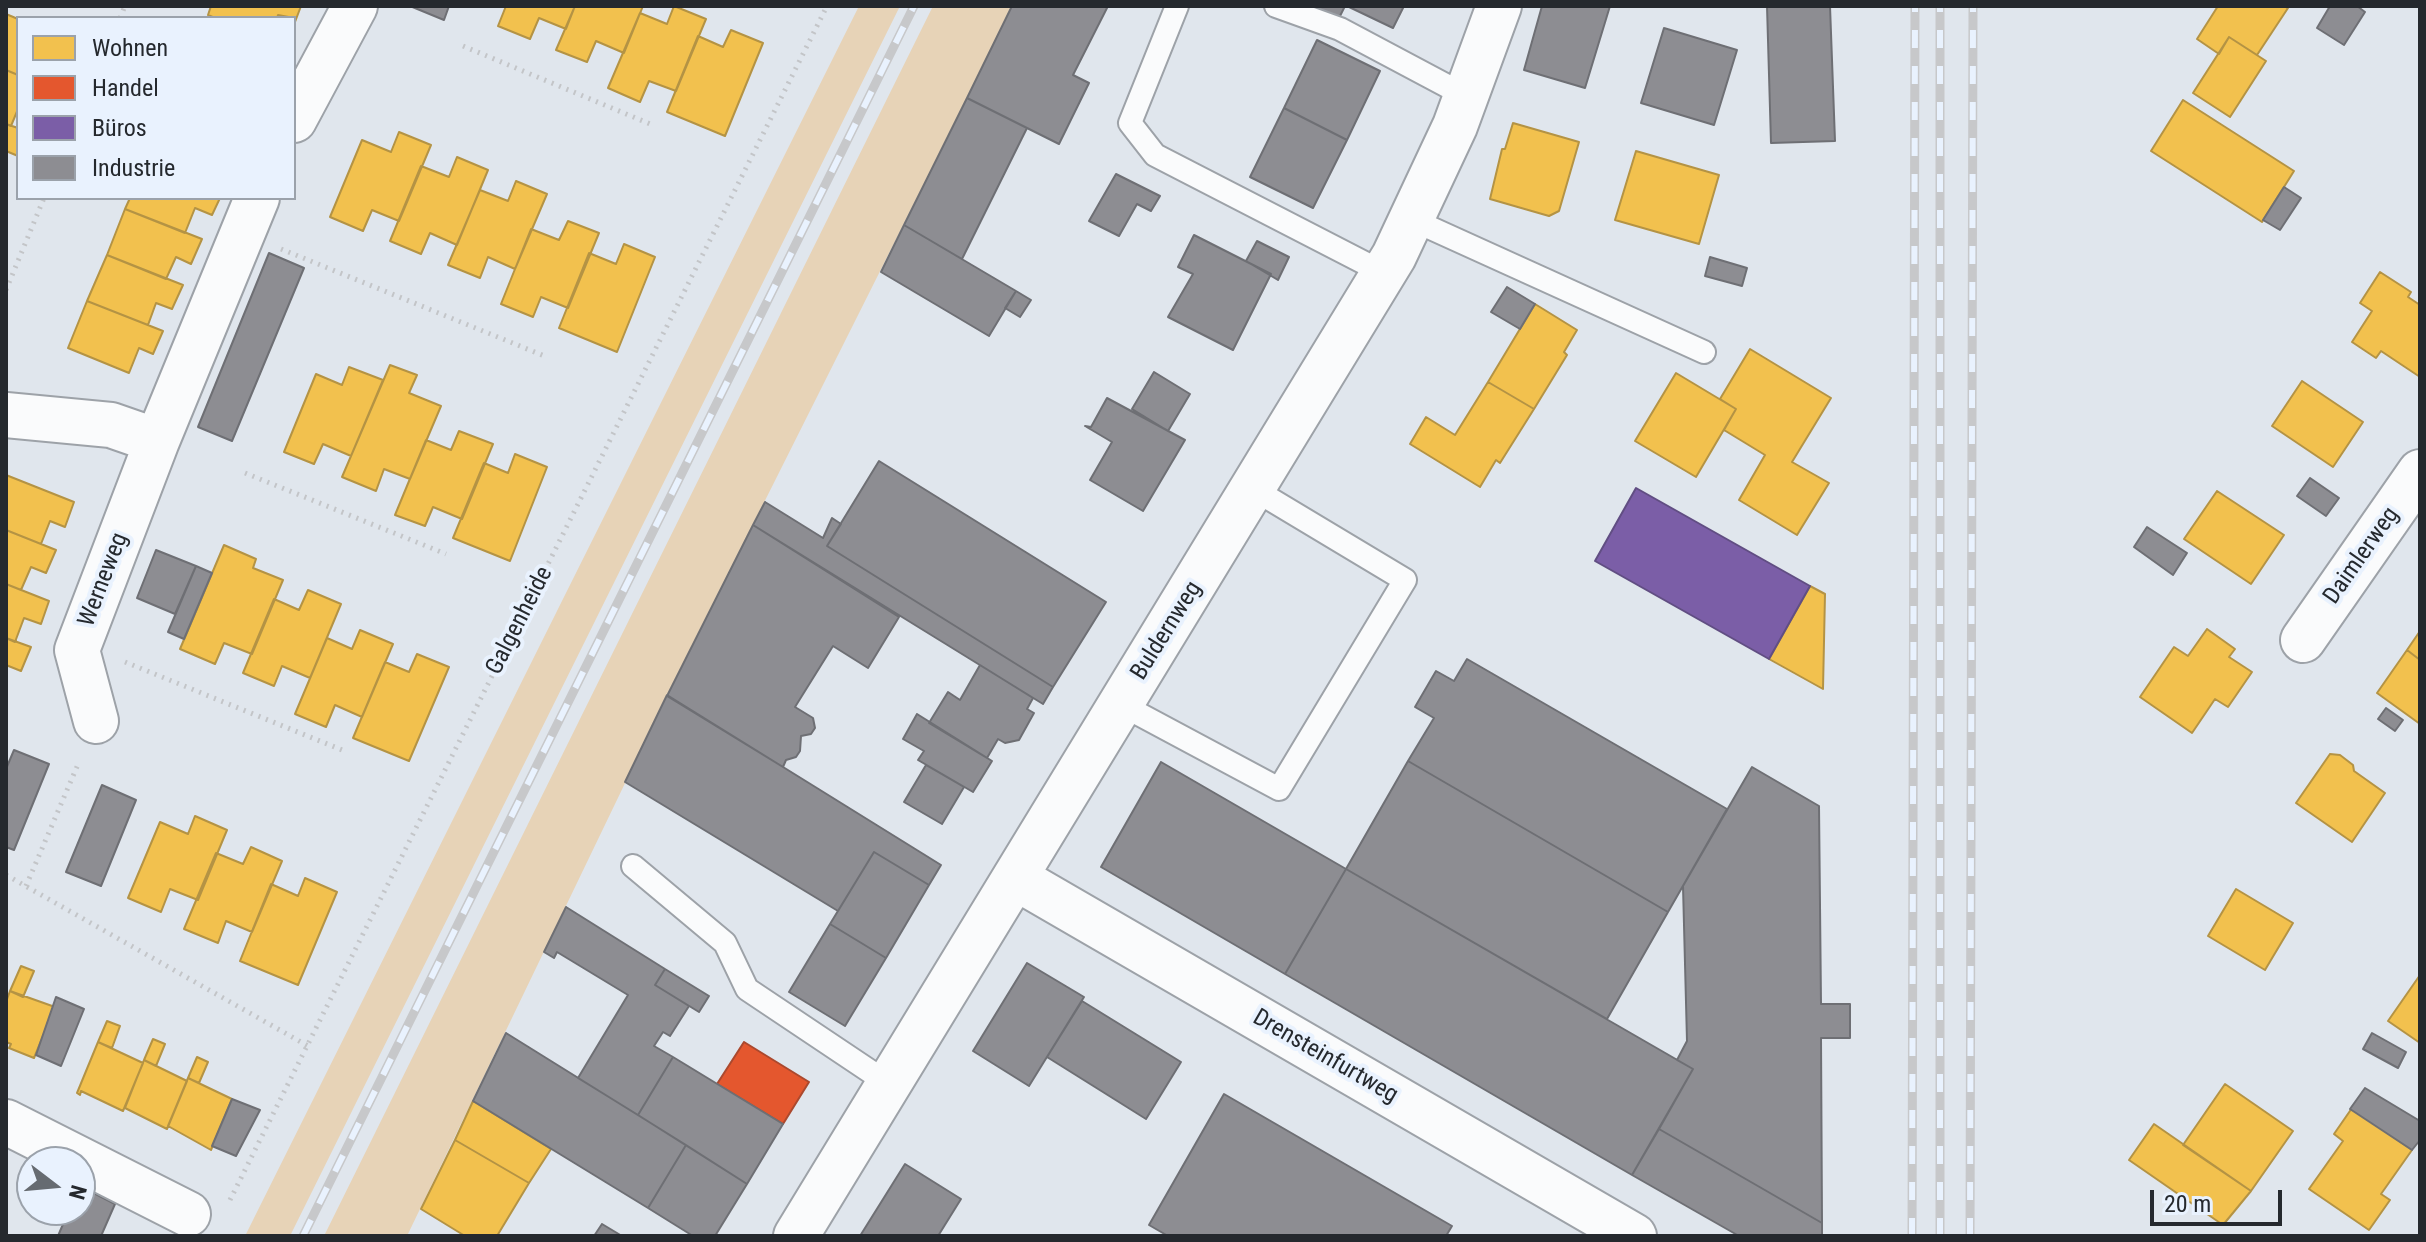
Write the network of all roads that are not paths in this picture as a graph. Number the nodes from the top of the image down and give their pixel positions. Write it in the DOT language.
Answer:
graph roads {
  1 [pos="355,6"];
  2 [pos="1177,6"];
  3 [pos="1276,6"];
  4 [pos="1499,6"];
  5 [pos="1466,96"];
  6 [pos="296,116"];
  7 [pos="250,216"];
  8 [pos="1413,220"];
  9 [pos="1384,273"];
  10 [pos="1704,352"];
  11 [pos="6,415"];
  12 [pos="157,441"];
  13 [pos="2420,472"];
  14 [pos="1255,490"];
  15 [pos="2303,640"];
  16 [pos="1122,705"];
  17 [pos="96,721"];
  18 [pos="633,866"];
  19 [pos="1016,878"];
  20 [pos="889,1084"];
  21 [pos="6,1122"];
  22 [pos="188,1214"];
  23 [pos="796,1236"];
  24 [pos="1634,1236"];
  1 -- 6 [label="street"];
  2 -- 9 [label="lane"];
  3 -- 5 [label="lane"];
  4 -- 5 [label="street, Buldernweg"];
  5 -- 8 [label="street, Buldernweg"];
  7 -- 12 [label="street, Werneweg"];
  8 -- 9 [label="street, Buldernweg"];
  8 -- 10 [label="lane"];
  9 -- 14 [label="street, Buldernweg"];
  11 -- 12 [label="street"];
  12 -- 17 [label="street, Werneweg"];
  13 -- 15 [label="street, Daimlerweg"];
  14 -- 16 [label="street, Buldernweg"];
  14 -- 16 [label="lane"];
  16 -- 19 [label="street, Buldernweg"];
  18 -- 20 [label="lane"];
  19 -- 20 [label="street, Buldernweg"];
  19 -- 24 [label="street, Drensteinfurtweg"];
  20 -- 23 [label="street, Buldernweg"];
  21 -- 22 [label="street"];
}
